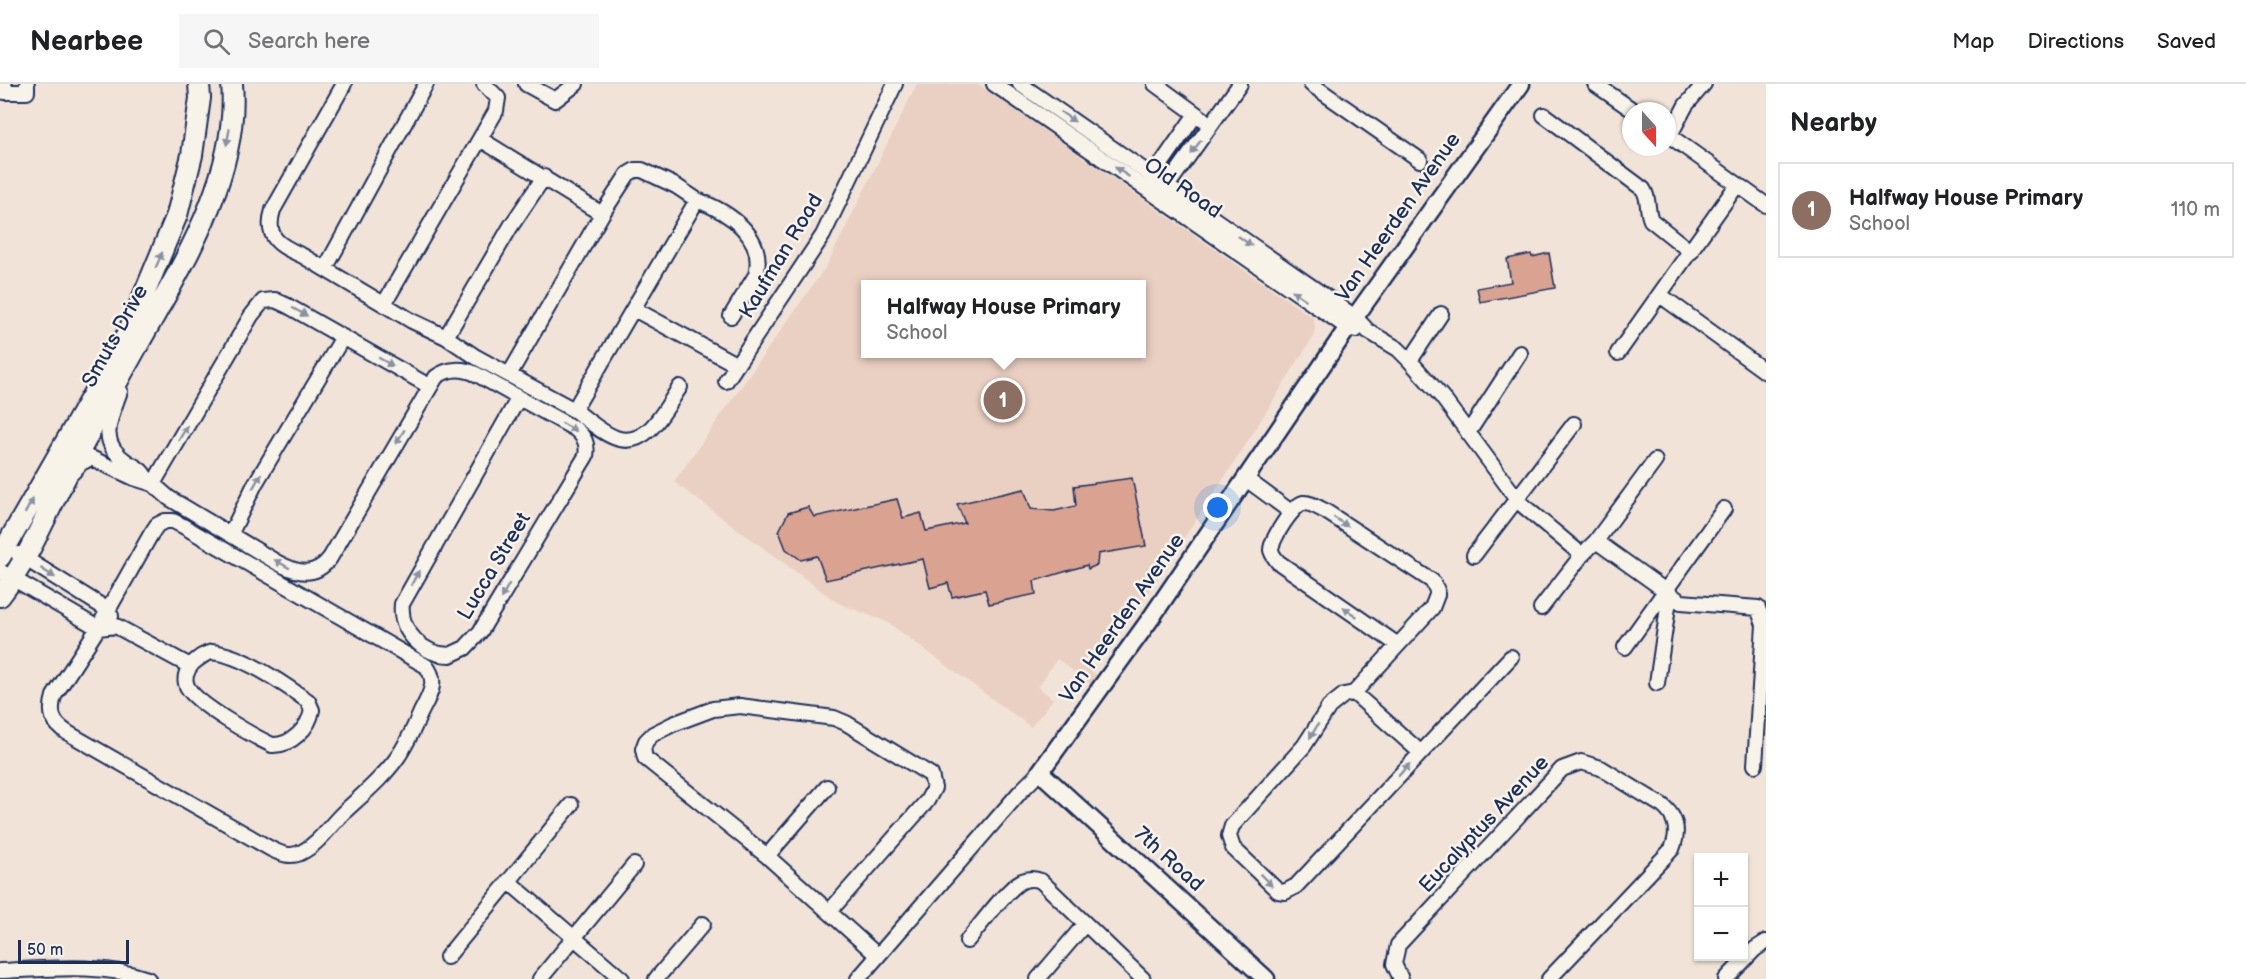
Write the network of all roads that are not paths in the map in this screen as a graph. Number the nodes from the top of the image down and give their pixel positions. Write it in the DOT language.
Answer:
graph roads {
  1 [pos="4,84"];
  2 [pos="27,84"];
  3 [pos="199,84"];
  4 [pos="232,84"];
  5 [pos="344,84"];
  6 [pos="426,84"];
  7 [pos="484,84"];
  8 [pos="525,84"];
  9 [pos="576,84"];
  10 [pos="895,84"];
  11 [pos="994,84"];
  12 [pos="1020,84"];
  13 [pos="1155,84"];
  14 [pos="1240,84"];
  15 [pos="1311,84"];
  16 [pos="1521,84"];
  17 [pos="1595,84"];
  18 [pos="1703,85"];
  19 [pos="1622,103"];
  20 [pos="1196,114"];
  21 [pos="1544,115"];
  22 [pos="1676,122"];
  23 [pos="1212,125"];
  24 [pos="480,139"];
  25 [pos="1676,141"];
  26 [pos="1420,160"];
  27 [pos="544,177"];
  28 [pos="1148,182"];
  29 [pos="1737,185"];
  30 [pos="1163,192"];
  31 [pos="697,200"];
  32 [pos="1766,205"];
  33 [pos="602,214"];
  34 [pos="1691,252"];
  35 [pos="325,269"];
  36 [pos="1660,295"];
  37 [pos="384,304"];
  38 [pos="634,309"];
  39 [pos="1441,314"];
  40 [pos="731,316"];
  41 [pos="1351,323"];
  42 [pos="343,337"];
  43 [pos="446,337"];
  44 [pos="133,352"];
  45 [pos="1520,353"];
  46 [pos="1618,353"];
  47 [pos="1410,361"];
  48 [pos="737,365"];
  49 [pos="1766,372"];
  50 [pos="509,375"];
  51 [pos="726,381"];
  52 [pos="429,386"];
  53 [pos="680,387"];
  54 [pos="518,399"];
  55 [pos="574,410"];
  56 [pos="1574,424"];
  57 [pos="1468,434"];
  58 [pos="111,447"];
  59 [pos="100,461"];
  60 [pos="1655,461"];
  61 [pos="1246,479"];
  62 [pos="150,482"];
  63 [pos="57,492"];
  64 [pos="1516,498"];
  65 [pos="1724,509"];
  66 [pos="1291,512"];
  67 [pos="231,533"];
  68 [pos="1596,541"];
  69 [pos="3,552"];
  70 [pos="1474,555"];
  71 [pos="1582,555"];
  72 [pos="25,559"];
  73 [pos="6,575"];
  74 [pos="1668,592"];
  75 [pos="0,596"];
  76 [pos="1541,608"];
  77 [pos="108,610"];
  78 [pos="116,626"];
  79 [pos="98,628"];
  80 [pos="1398,645"];
  81 [pos="1625,647"];
  82 [pos="1511,657"];
  83 [pos="190,666"];
  84 [pos="1657,683"];
  85 [pos="1354,693"];
  86 [pos="1420,752"];
  87 [pos="1755,765"];
  88 [pos="1040,772"];
  89 [pos="827,787"];
  90 [pos="571,805"];
  91 [pos="767,856"];
  92 [pos="634,865"];
  93 [pos="508,881"];
  94 [pos="830,912"];
  95 [pos="703,924"];
  96 [pos="1085,924"];
  97 [pos="574,937"];
  98 [pos="967,940"];
  99 [pos="1766,942"];
  100 [pos="878,956"];
  101 [pos="447,957"];
  102 [pos="0,971"];
  103 [pos="148,979"];
  104 [pos="540,979"];
  105 [pos="622,979"];
  106 [pos="656,979"];
  107 [pos="858,979"];
  108 [pos="1038,979"];
  109 [pos="1143,979"];
  110 [pos="1266,979"];
  111 [pos="1401,979"];
  112 [pos="1549,979"];
  113 [pos="1726,979"];
  1 -- 2 [label="street"];
  69 -- 3 [label="main road, Smuts Drive, one-way"];
  4 -- 44 [label="main road, Smuts Drive, one-way"];
  5 -- 35 [label="street"];
  6 -- 35 [label="street"];
  7 -- 24 [label="street"];
  8 -- 9 [label="street"];
  10 -- 48 [label="street, Kaufman Road"];
  28 -- 11 [label="street, Old Road, one-way"];
  12 -- 28 [label="street, Old Road, one-way"];
  13 -- 20 [label="street"];
  14 -- 23 [label="street"];
  15 -- 26 [label="street"];
  16 -- 41 [label="street, Van Heerden Avenue"];
  17 -- 19 [label="street"];
  18 -- 22 [label="street"];
  20 -- 23 [label="street"];
  20 -- 28 [label="street"];
  21 -- 34 [label="street"];
  23 -- 30 [label="street, one-way"];
  24 -- 27 [label="street"];
  24 -- 37 [label="street"];
  25 -- 29 [label="street"];
  27 -- 33 [label="street"];
  27 -- 43 [label="street"];
  28 -- 30 [label="street, Old Road"];
  29 -- 32 [label="street"];
  29 -- 34 [label="street"];
  30 -- 41 [label="street, Old Road"];
  31 -- 33 [label="street"];
  31 -- 38 [label="street"];
  31 -- 40 [label="street"];
  33 -- 50 [label="street"];
  34 -- 36 [label="street"];
  35 -- 37 [label="street"];
  36 -- 46 [label="street"];
  36 -- 49 [label="street"];
  37 -- 43 [label="street"];
  38 -- 48 [label="street"];
  38 -- 55 [label="street"];
  39 -- 47 [label="street"];
  41 -- 47 [label="street, Old Road"];
  41 -- 61 [label="street, Van Heerden Avenue"];
  42 -- 52 [label="street, one-way"];
  62 -- 42 [label="street, one-way"];
  67 -- 42 [label="street, one-way"];
  43 -- 50 [label="street"];
  44 -- 58 [label="street"];
  44 -- 63 [label="main road, Smuts Drive"];
  45 -- 57 [label="street"];
  47 -- 57 [label="street, Old Road"];
  48 -- 51 [label="street, Kaufman Road"];
  50 -- 55 [label="street"];
  52 -- 54 [label="street"];
  52 -- 67 [label="street, one-way"];
  53 -- 55 [label="street"];
  54 -- 54 [label="street, Lucca Street, one-way"];
  56 -- 64 [label="street"];
  57 -- 64 [label="street, Old Road"];
  58 -- 59 [label="street"];
  58 -- 62 [label="street"];
  59 -- 62 [label="street"];
  59 -- 63 [label="street"];
  60 -- 68 [label="street"];
  61 -- 66 [label="street"];
  61 -- 88 [label="street, Van Heerden Avenue"];
  62 -- 67 [label="street"];
  63 -- 72 [label="main road, Smuts Drive"];
  64 -- 70 [label="street"];
  64 -- 71 [label="street, Old Road"];
  65 -- 74 [label="street"];
  80 -- 66 [label="street, one-way"];
  66 -- 80 [label="street, one-way"];
  68 -- 71 [label="street"];
  68 -- 74 [label="street"];
  69 -- 72 [label="street"];
  71 -- 76 [label="street"];
  72 -- 73 [label="main road, Smuts Drive"];
  72 -- 77 [label="street, one-way"];
  73 -- 75 [label="main road, Smuts Drive"];
  73 -- 79 [label="street"];
  74 -- 81 [label="street"];
  74 -- 84 [label="street"];
  74 -- 87 [label="street"];
  77 -- 78 [label="street"];
  77 -- 79 [label="street"];
  77 -- 79 [label="street"];
  78 -- 79 [label="street"];
  78 -- 83 [label="street"];
  80 -- 85 [label="street"];
  82 -- 86 [label="street"];
  83 -- 83 [label="street"];
  85 -- 86 [label="street"];
  85 -- 86 [label="street, one-way"];
  88 -- 100 [label="street, Van Heerden Avenue"];
  88 -- 110 [label="street, 7th Road"];
  89 -- 91 [label="street"];
  90 -- 93 [label="street"];
  91 -- 94 [label="street"];
  91 -- 94 [label="street"];
  92 -- 97 [label="street"];
  93 -- 97 [label="street"];
  93 -- 101 [label="street"];
  94 -- 100 [label="street"];
  95 -- 106 [label="street"];
  96 -- 98 [label="street"];
  96 -- 108 [label="street"];
  96 -- 109 [label="street"];
  97 -- 104 [label="street"];
  97 -- 105 [label="street"];
  99 -- 113 [label="street"];
  100 -- 107 [label="street, Van Heerden Avenue"];
  102 -- 103 [label="street"];
  111 -- 112 [label="street, Eucalyptus Avenue"];
}
